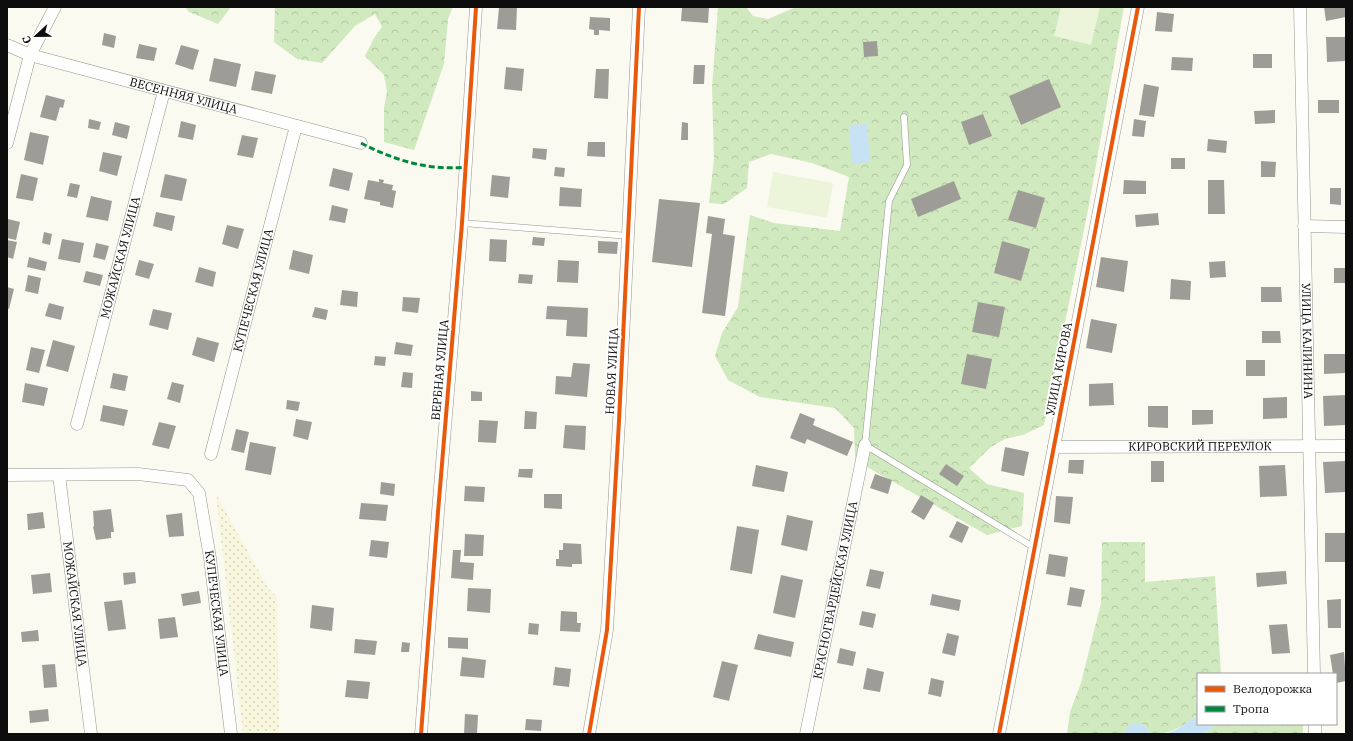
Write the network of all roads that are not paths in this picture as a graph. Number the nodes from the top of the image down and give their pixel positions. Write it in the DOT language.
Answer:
graph roads {
  1 [pos="55,7"];
  2 [pos="476,7"];
  3 [pos="639,7"];
  4 [pos="1138,7"];
  5 [pos="1300,7"];
  6 [pos="7,45"];
  7 [pos="30,55"];
  8 [pos="164,91"];
  9 [pos="904,117"];
  10 [pos="296,126"];
  11 [pos="7,143"];
  12 [pos="361,143"];
  13 [pos="462,223"];
  14 [pos="1304,226"];
  15 [pos="1346,227"];
  16 [pos="629,236"];
  17 [pos="76,424"];
  18 [pos="865,445"];
  19 [pos="1054,446"];
  20 [pos="1346,446"];
  21 [pos="1309,447"];
  22 [pos="210,454"];
  23 [pos="7,475"];
  24 [pos="59,475"];
  25 [pos="1035,548"];
  26 [pos="1314,673"];
  27 [pos="91,734"];
  28 [pos="231,734"];
  29 [pos="421,734"];
  30 [pos="589,734"];
  31 [pos="806,734"];
  32 [pos="999,734"];
  1 -- 7 [label="street"];
  2 -- 13 [label="street, ВЕРБНАЯ УЛИЦА"];
  3 -- 16 [label="street, НОВАЯ УЛИЦА"];
  4 -- 19 [label="street, УЛИЦА КИРОВА"];
  5 -- 14 [label="street, УЛИЦА КАЛИНИНА"];
  6 -- 7 [label="street, ВЕСЕННЯЯ УЛИЦА"];
  7 -- 8 [label="street, ВЕСЕННЯЯ УЛИЦА"];
  7 -- 11 [label="street"];
  8 -- 10 [label="street, ВЕСЕННЯЯ УЛИЦА"];
  8 -- 17 [label="street, МОЖАЙСКАЯ УЛИЦА"];
  9 -- 18 [label="lane"];
  10 -- 12 [label="street, ВЕСЕННЯЯ УЛИЦА"];
  10 -- 22 [label="street, КУПЕЧЕСКАЯ УЛИЦА"];
  13 -- 16 [label="lane"];
  13 -- 29 [label="street, ВЕРБНАЯ УЛИЦА"];
  14 -- 15 [label="street"];
  14 -- 21 [label="street, УЛИЦА КАЛИНИНА"];
  16 -- 30 [label="street, НОВАЯ УЛИЦА"];
  18 -- 25 [label="lane"];
  18 -- 31 [label="street, КРАСНОГВАРДЕЙСКАЯ УЛИЦА"];
  19 -- 21 [label="street, КИРОВСКИЙ ПЕРЕУЛОК"];
  19 -- 25 [label="street, УЛИЦА КИРОВА"];
  20 -- 21 [label="street, КИРОВСКИЙ ПЕРЕУЛОК"];
  21 -- 26 [label="street, УЛИЦА КАЛИНИНА"];
  23 -- 24 [label="street"];
  24 -- 27 [label="street, МОЖАЙСКАЯ УЛИЦА"];
  24 -- 28 [label="street, КУПЕЧЕСКАЯ УЛИЦА"];
  25 -- 32 [label="street, УЛИЦА КИРОВА"];
}
